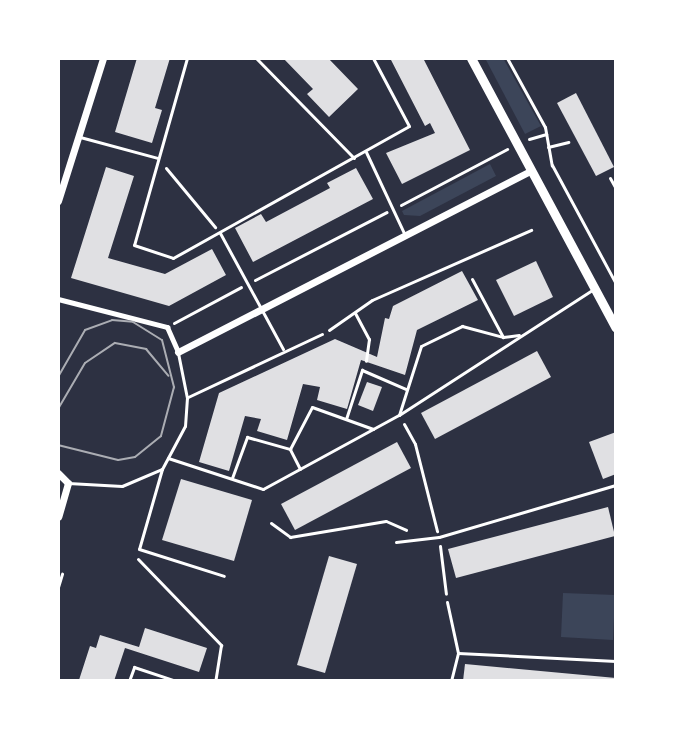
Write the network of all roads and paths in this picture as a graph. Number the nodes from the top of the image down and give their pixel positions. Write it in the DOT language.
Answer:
graph roads {
  1 [pos="103,58"];
  2 [pos="187,58"];
  3 [pos="256,58"];
  4 [pos="373,58"];
  5 [pos="471,58"];
  6 [pos="507,58"];
  7 [pos="546,134"];
  8 [pos="78,136"];
  9 [pos="568,142"];
  10 [pos="516,145"];
  11 [pos="548,147"];
  12 [pos="366,152"];
  13 [pos="158,158"];
  14 [pos="354,158"];
  15 [pos="530,171"];
  16 [pos="610,178"];
  17 [pos="616,189"];
  18 [pos="58,201"];
  19 [pos="393,209"];
  20 [pos="531,230"];
  21 [pos="220,233"];
  22 [pos="404,233"];
  23 [pos="472,279"];
  24 [pos="250,282"];
  25 [pos="616,284"];
  26 [pos="596,288"];
  27 [pos="58,299"];
  28 [pos="263,309"];
  29 [pos="355,313"];
  30 [pos="167,327"];
  31 [pos="335,327"];
  32 [pos="616,328"];
  33 [pos="322,334"];
  34 [pos="520,335"];
  35 [pos="503,337"];
  36 [pos="284,351"];
  37 [pos="178,352"];
  38 [pos="367,361"];
  39 [pos="406,389"];
  40 [pos="187,398"];
  41 [pos="399,415"];
  42 [pos="346,419"];
  43 [pos="373,429"];
  44 [pos="290,449"];
  45 [pos="168,458"];
  46 [pos="162,469"];
  47 [pos="300,469"];
  48 [pos="58,473"];
  49 [pos="232,478"];
  50 [pos="68,483"];
  51 [pos="616,485"];
  52 [pos="58,517"];
  53 [pos="271,523"];
  54 [pos="439,537"];
  55 [pos="411,540"];
  56 [pos="396,542"];
  57 [pos="138,559"];
  58 [pos="62,574"];
  59 [pos="224,576"];
  60 [pos="58,587"];
  61 [pos="447,602"];
  62 [pos="458,653"];
  63 [pos="616,661"];
  64 [pos="129,681"];
  65 [pos="176,681"];
  66 [pos="215,681"];
  67 [pos="451,681"];
  1 -- 8 [label="street"];
  2 -- 13 [label="lane"];
  3 -- 14 [label="lane"];
  4 -- 12 [label="lane"];
  5 -- 10 [label="main road"];
  6 -- 7 [label="path"];
  7 -- 10 [label="path"];
  7 -- 11 [label="path"];
  8 -- 13 [label="lane"];
  8 -- 18 [label="street"];
  9 -- 11 [label="path"];
  10 -- 15 [label="main road"];
  10 -- 19 [label="path"];
  11 -- 25 [label="path"];
  12 -- 14 [label="lane"];
  12 -- 19 [label="lane"];
  13 -- 21 [label="path"];
  13 -- 21 [label="lane"];
  14 -- 21 [label="lane"];
  15 -- 22 [label="street"];
  15 -- 26 [label="main road"];
  16 -- 17 [label="path"];
  19 -- 22 [label="lane"];
  19 -- 24 [label="path"];
  20 -- 29 [label="path"];
  21 -- 24 [label="lane"];
  22 -- 28 [label="street"];
  23 -- 35 [label="lane"];
  24 -- 28 [label="lane"];
  24 -- 30 [label="path"];
  26 -- 32 [label="main road"];
  26 -- 34 [label="lane"];
  27 -- 30 [label="street"];
  28 -- 36 [label="lane"];
  28 -- 37 [label="street"];
  29 -- 31 [label="path"];
  29 -- 38 [label="path"];
  30 -- 37 [label="street"];
  33 -- 36 [label="lane"];
  34 -- 35 [label="lane"];
  34 -- 41 [label="lane"];
  35 -- 39 [label="lane"];
  36 -- 40 [label="lane"];
  37 -- 40 [label="lane"];
  39 -- 41 [label="lane"];
  39 -- 42 [label="lane"];
  40 -- 45 [label="lane"];
  41 -- 43 [label="lane"];
  41 -- 54 [label="path"];
  42 -- 43 [label="lane"];
  42 -- 44 [label="lane"];
  43 -- 47 [label="lane"];
  44 -- 47 [label="lane"];
  44 -- 49 [label="lane"];
  45 -- 46 [label="lane"];
  45 -- 49 [label="lane"];
  46 -- 50 [label="lane"];
  46 -- 59 [label="lane"];
  47 -- 49 [label="lane"];
  48 -- 50 [label="street"];
  50 -- 52 [label="street"];
  51 -- 54 [label="lane"];
  53 -- 55 [label="path"];
  54 -- 55 [label="lane"];
  54 -- 61 [label="path"];
  55 -- 56 [label="lane"];
  57 -- 66 [label="path"];
  58 -- 60 [label="path"];
  61 -- 62 [label="lane"];
  62 -- 63 [label="lane"];
  62 -- 67 [label="lane"];
  64 -- 65 [label="lane"];
}
